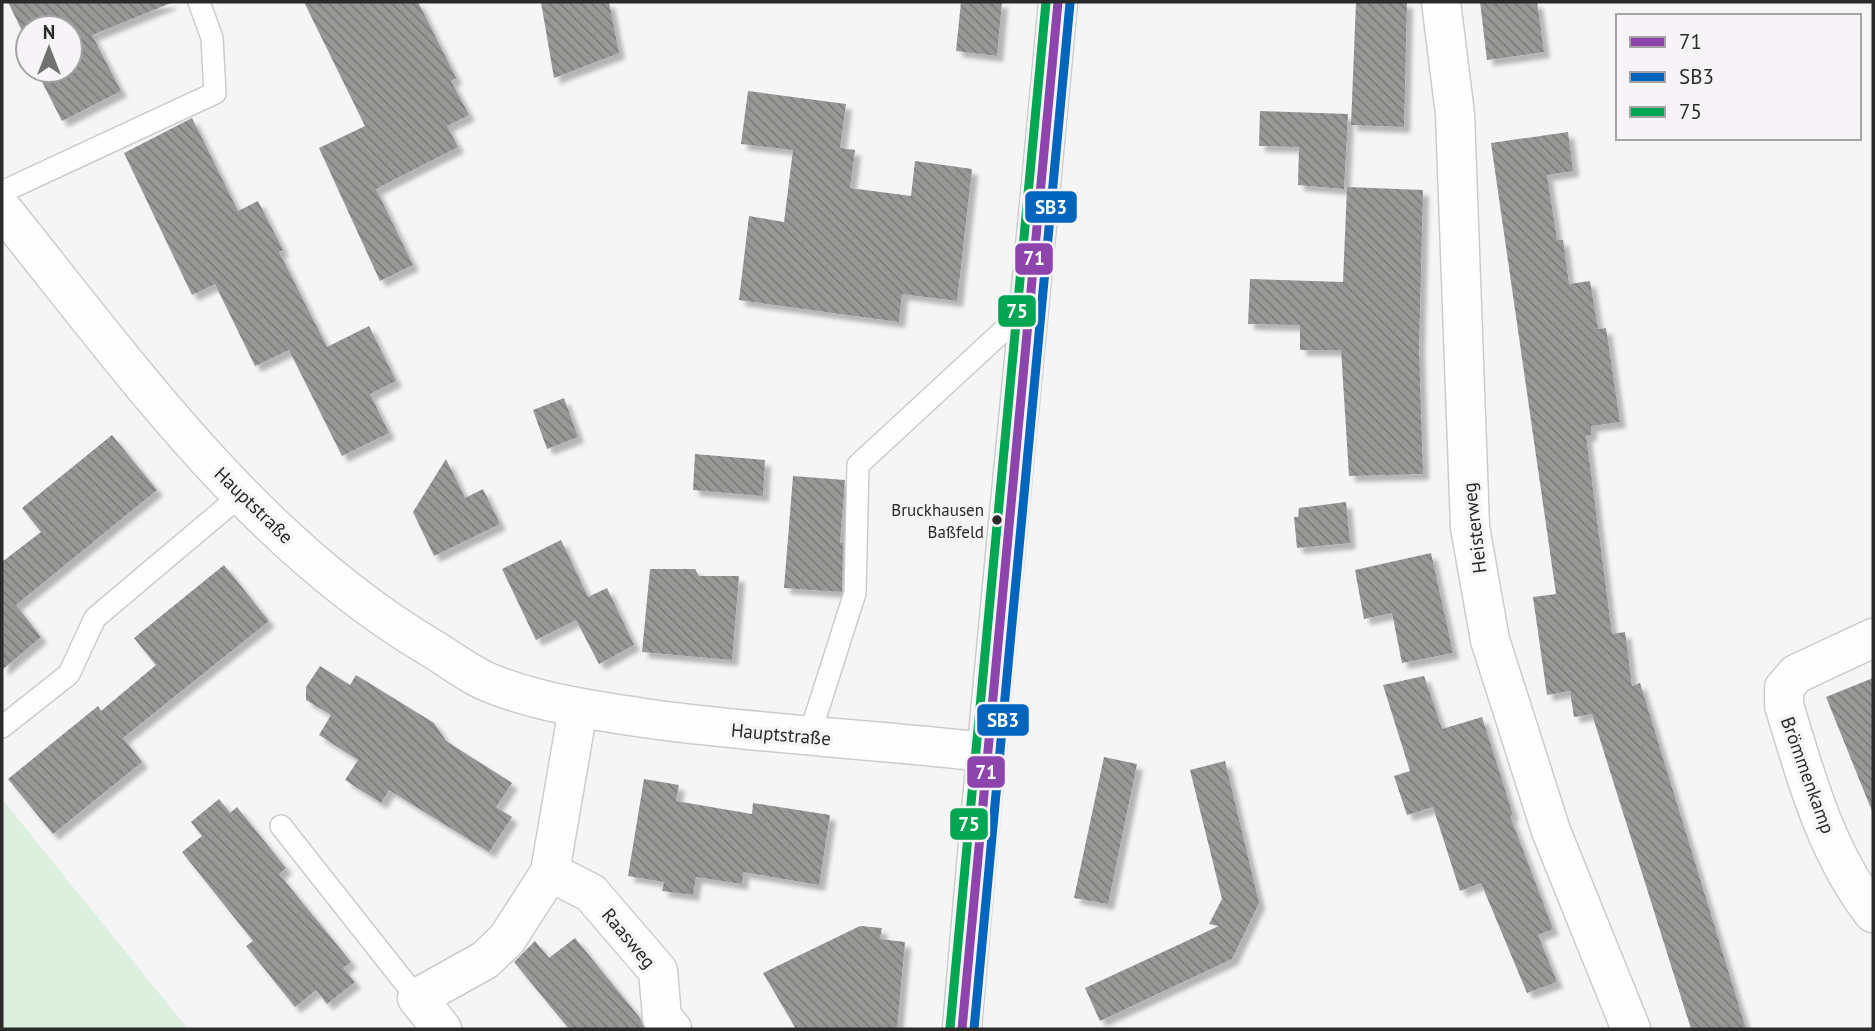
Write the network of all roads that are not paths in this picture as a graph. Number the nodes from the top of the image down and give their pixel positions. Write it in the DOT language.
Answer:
graph roads {
  1 [pos="199,2"];
  2 [pos="1058,2"];
  3 [pos="1441,2"];
  4 [pos="2,192"];
  5 [pos="2,209"];
  6 [pos="1030,306"];
  7 [pos="241,495"];
  8 [pos="1873,638"];
  9 [pos="578,709"];
  10 [pos="2,727"];
  11 [pos="809,737"];
  12 [pos="985,752"];
  13 [pos="281,826"];
  14 [pos="550,872"];
  15 [pos="1873,913"];
  16 [pos="417,998"];
  17 [pos="442,1029"];
  18 [pos="672,1029"];
  19 [pos="962,1029"];
  20 [pos="1631,1029"];
  1 -- 4 [label="lane"];
  2 -- 6 [label="street"];
  3 -- 20 [label="street, Heisterweg"];
  5 -- 7 [label="street, Hauptstraße"];
  6 -- 11 [label="lane"];
  6 -- 12 [label="street"];
  7 -- 9 [label="street, Hauptstraße"];
  7 -- 10 [label="lane"];
  8 -- 15 [label="street, Brömmenkamp"];
  9 -- 11 [label="street, Hauptstraße"];
  9 -- 14 [label="street"];
  11 -- 12 [label="street, Hauptstraße"];
  12 -- 19 [label="street"];
  13 -- 16 [label="lane"];
  14 -- 16 [label="street"];
  14 -- 18 [label="street, Raasweg"];
  16 -- 17 [label="street"];
}
